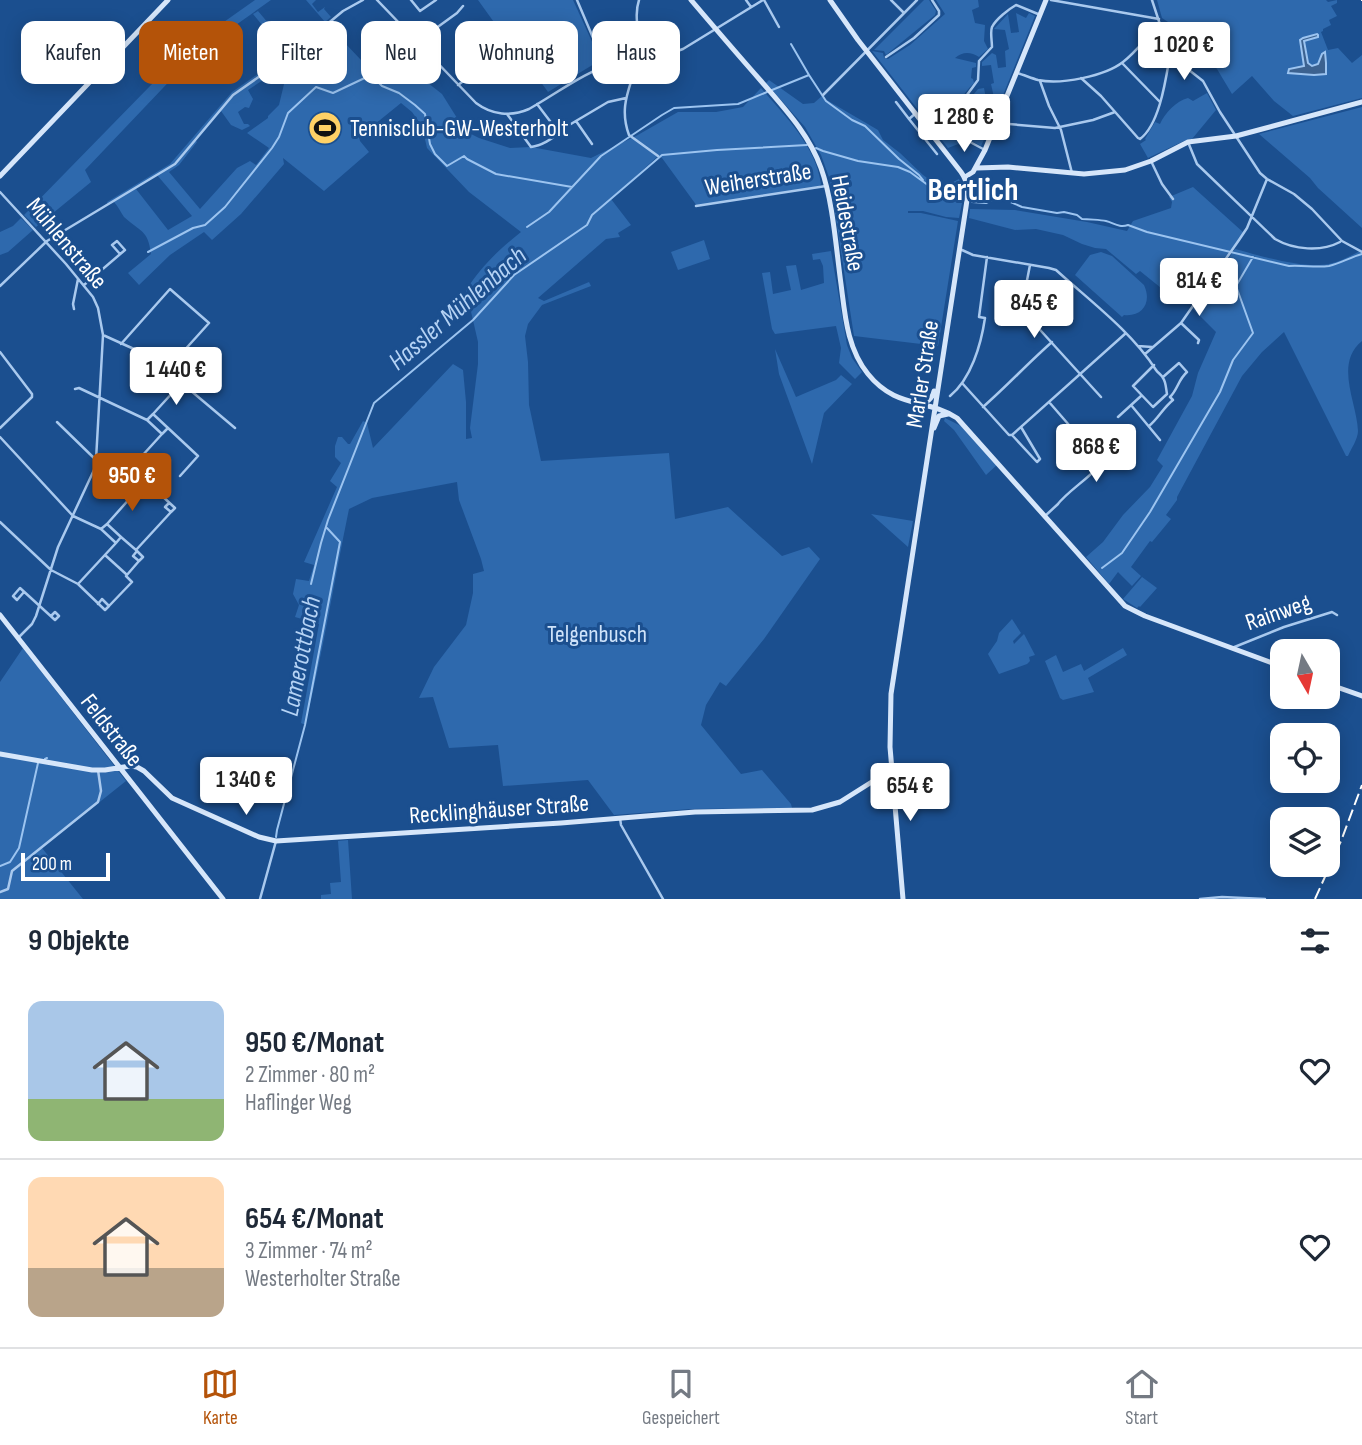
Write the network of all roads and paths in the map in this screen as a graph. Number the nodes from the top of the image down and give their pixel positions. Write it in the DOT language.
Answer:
graph roads {
  1 [pos="169,0"];
  2 [pos="363,0"];
  3 [pos="411,0"];
  4 [pos="436,0"];
  5 [pos="577,0"];
  6 [pos="639,0"];
  7 [pos="692,0"];
  8 [pos="746,0"];
  9 [pos="764,0"];
  10 [pos="830,0"];
  11 [pos="891,0"];
  12 [pos="917,0"];
  13 [pos="932,0"];
  14 [pos="1048,0"];
  15 [pos="1153,0"];
  16 [pos="379,1"];
  17 [pos="430,2"];
  18 [pos="1076,2"];
  19 [pos="463,6"];
  20 [pos="751,8"];
  21 [pos="904,13"];
  22 [pos="1040,15"];
  23 [pos="1159,19"];
  24 [pos="398,21"];
  25 [pos="637,21"];
  26 [pos="441,25"];
  27 [pos="1161,25"];
  28 [pos="779,27"];
  29 [pos="716,29"];
  30 [pos="592,35"];
  31 [pos="680,50"];
  32 [pos="867,50"];
  33 [pos="1170,55"];
  34 [pos="886,57"];
  35 [pos="1122,63"];
  36 [pos="441,67"];
  37 [pos="592,72"];
  38 [pos="1017,73"];
  39 [pos="1081,78"];
  40 [pos="1039,80"];
  41 [pos="630,84"];
  42 [pos="458,85"];
  43 [pos="823,94"];
  44 [pos="626,98"];
  45 [pos="896,102"];
  46 [pos="1160,102"];
  47 [pos="1362,102"];
  48 [pos="537,104"];
  49 [pos="1115,112"];
  50 [pos="916,113"];
  51 [pos="508,114"];
  52 [pos="909,119"];
  53 [pos="576,121"];
  54 [pos="997,123"];
  55 [pos="1059,127"];
  56 [pos="559,131"];
  57 [pos="1236,136"];
  58 [pos="1188,142"];
  59 [pos="592,144"];
  60 [pos="985,150"];
  61 [pos="937,154"];
  62 [pos="658,156"];
  63 [pos="1151,161"];
  64 [pos="977,168"];
  65 [pos="1072,173"];
  66 [pos="0,176"];
  67 [pos="965,177"];
  68 [pos="1267,180"];
  69 [pos="826,186"];
  70 [pos="0,191"];
  71 [pos="1173,199"];
  72 [pos="696,206"];
  73 [pos="1251,216"];
  74 [pos="47,241"];
  75 [pos="1342,241"];
  76 [pos="959,250"];
  77 [pos="1362,252"];
  78 [pos="120,254"];
  79 [pos="987,257"];
  80 [pos="1030,265"];
  81 [pos="78,279"];
  82 [pos="84,285"];
  83 [pos="0,286"];
  84 [pos="74,309"];
  85 [pos="1181,323"];
  86 [pos="1126,333"];
  87 [pos="103,335"];
  88 [pos="1052,342"];
  89 [pos="121,344"];
  90 [pos="1198,344"];
  91 [pos="1137,346"];
  92 [pos="1152,347"];
  93 [pos="0,352"];
  94 [pos="1145,354"];
  95 [pos="172,365"];
  96 [pos="1154,365"];
  97 [pos="166,370"];
  98 [pos="1081,373"];
  99 [pos="939,374"];
  100 [pos="1163,377"];
  101 [pos="181,383"];
  102 [pos="962,383"];
  103 [pos="75,389"];
  104 [pos="1169,395"];
  105 [pos="950,396"];
  106 [pos="1141,396"];
  107 [pos="1101,397"];
  108 [pos="99,398"];
  109 [pos="906,401"];
  110 [pos="1048,402"];
  111 [pos="1131,405"];
  112 [pos="983,407"];
  113 [pos="934,408"];
  114 [pos="153,414"];
  115 [pos="1118,417"];
  116 [pos="957,418"];
  117 [pos="147,420"];
  118 [pos="58,422"];
  119 [pos="1069,425"];
  120 [pos="1149,426"];
  121 [pos="1021,427"];
  122 [pos="0,428"];
  123 [pos="168,428"];
  124 [pos="235,428"];
  125 [pos="162,434"];
  126 [pos="1011,435"];
  127 [pos="0,437"];
  128 [pos="930,440"];
  129 [pos="1160,440"];
  130 [pos="1108,451"];
  131 [pos="96,460"];
  132 [pos="131,468"];
  133 [pos="126,474"];
  134 [pos="180,476"];
  135 [pos="146,481"];
  136 [pos="140,487"];
  137 [pos="73,516"];
  138 [pos="1045,516"];
  139 [pos="0,522"];
  140 [pos="107,524"];
  141 [pos="101,529"];
  142 [pos="121,537"];
  143 [pos="116,543"];
  144 [pos="136,551"];
  145 [pos="105,555"];
  146 [pos="51,570"];
  147 [pos="127,575"];
  148 [pos="78,584"];
  149 [pos="24,592"];
  150 [pos="40,606"];
  151 [pos="0,614"];
  152 [pos="1337,615"];
  153 [pos="51,616"];
  154 [pos="18,638"];
  155 [pos="1232,648"];
  156 [pos="1270,662"];
  157 [pos="1340,688"];
  158 [pos="1362,696"];
  159 [pos="0,754"];
  160 [pos="120,767"];
  161 [pos="98,770"];
  162 [pos="892,771"];
  163 [pos="620,818"];
  164 [pos="276,841"];
  165 [pos="0,892"];
  166 [pos="1213,898"];
  167 [pos="223,899"];
  168 [pos="260,899"];
  169 [pos="663,899"];
  170 [pos="903,899"];
  171 [pos="1200,899"];
  172 [pos="1265,899"];
  1 -- 66 [label="street"];
  2 -- 74 [label="street"];
  3 -- 17 [label="street"];
  4 -- 17 [label="street"];
  5 -- 30 [label="street"];
  6 -- 25 [label="street"];
  7 -- 29 [label="street, Heidestraße"];
  8 -- 20 [label="street"];
  9 -- 20 [label="street"];
  9 -- 28 [label="street"];
  10 -- 32 [label="street"];
  11 -- 21 [label="street"];
  12 -- 21 [label="street"];
  13 -- 34 [label="street"];
  14 -- 18 [label="street"];
  14 -- 22 [label="street"];
  15 -- 23 [label="street"];
  16 -- 24 [label="street"];
  18 -- 23 [label="street"];
  19 -- 26 [label="street"];
  20 -- 29 [label="street"];
  21 -- 32 [label="street"];
  22 -- 38 [label="street"];
  22 -- 60 [label="street"];
  23 -- 27 [label="street"];
  27 -- 33 [label="street"];
  27 -- 35 [label="street"];
  29 -- 31 [label="street"];
  29 -- 69 [label="street, Heidestraße"];
  32 -- 43 [label="street"];
  32 -- 50 [label="street"];
  33 -- 46 [label="street"];
  33 -- 57 [label="street"];
  35 -- 39 [label="street"];
  35 -- 46 [label="street"];
  36 -- 42 [label="street"];
  37 -- 48 [label="street"];
  38 -- 40 [label="street"];
  38 -- 54 [label="street"];
  39 -- 40 [label="street"];
  39 -- 49 [label="street"];
  40 -- 55 [label="street"];
  41 -- 44 [label="street"];
  42 -- 51 [label="street"];
  44 -- 53 [label="street"];
  44 -- 62 [label="street"];
  45 -- 52 [label="street"];
  46 -- 49 [label="street"];
  47 -- 57 [label="street"];
  48 -- 51 [label="street"];
  48 -- 56 [label="street"];
  49 -- 55 [label="street"];
  50 -- 52 [label="street"];
  50 -- 67 [label="street"];
  51 -- 56 [label="street"];
  52 -- 61 [label="street"];
  53 -- 56 [label="street"];
  53 -- 59 [label="street"];
  54 -- 55 [label="street"];
  54 -- 60 [label="street"];
  55 -- 65 [label="street"];
  57 -- 58 [label="street"];
  57 -- 68 [label="street"];
  58 -- 63 [label="street"];
  58 -- 73 [label="street"];
  60 -- 64 [label="street"];
  63 -- 65 [label="street"];
  63 -- 71 [label="street"];
  64 -- 65 [label="street"];
  64 -- 67 [label="street"];
  67 -- 76 [label="street, Marler Straße"];
  68 -- 73 [label="street"];
  68 -- 75 [label="street"];
  69 -- 72 [label="street, Weiherstraße"];
  69 -- 109 [label="street, Heidestraße"];
  70 -- 74 [label="street, Mühlenstraße"];
  73 -- 75 [label="street"];
  73 -- 85 [label="street"];
  74 -- 81 [label="street, Mühlenstraße"];
  74 -- 83 [label="street"];
  75 -- 77 [label="street"];
  76 -- 79 [label="street"];
  76 -- 99 [label="street, Marler Straße"];
  78 -- 82 [label="street"];
  79 -- 80 [label="street"];
  79 -- 102 [label="street"];
  80 -- 86 [label="street"];
  80 -- 88 [label="street"];
  81 -- 82 [label="street, Mühlenstraße"];
  81 -- 84 [label="street"];
  82 -- 87 [label="street, Mühlenstraße"];
  85 -- 90 [label="street"];
  85 -- 92 [label="street"];
  86 -- 91 [label="street"];
  86 -- 98 [label="street"];
  87 -- 89 [label="street"];
  87 -- 108 [label="street, Mühlenstraße"];
  88 -- 98 [label="street"];
  88 -- 112 [label="street"];
  89 -- 95 [label="street"];
  89 -- 97 [label="street"];
  91 -- 92 [label="street"];
  91 -- 94 [label="street"];
  92 -- 94 [label="street"];
  93 -- 122 [label="street"];
  94 -- 96 [label="street"];
  95 -- 97 [label="street"];
  95 -- 101 [label="street"];
  96 -- 100 [label="street"];
  96 -- 106 [label="street"];
  97 -- 101 [label="street"];
  98 -- 107 [label="street"];
  98 -- 110 [label="street"];
  99 -- 109 [label="street"];
  99 -- 113 [label="street, Marler Straße"];
  100 -- 104 [label="street"];
  100 -- 104 [label="street"];
  101 -- 114 [label="street"];
  101 -- 124 [label="street"];
  102 -- 105 [label="street"];
  102 -- 112 [label="street"];
  103 -- 108 [label="street"];
  104 -- 106 [label="street"];
  104 -- 120 [label="street"];
  106 -- 111 [label="street"];
  108 -- 117 [label="street"];
  108 -- 131 [label="street, Mühlenstraße"];
  109 -- 113 [label="street, Heidestraße"];
  110 -- 119 [label="street"];
  110 -- 121 [label="street"];
  111 -- 115 [label="street"];
  111 -- 120 [label="street"];
  112 -- 126 [label="street"];
  113 -- 116 [label="street, Heidestraße"];
  113 -- 128 [label="street, Marler Straße"];
  114 -- 117 [label="street"];
  114 -- 123 [label="street"];
  116 -- 128 [label="street"];
  116 -- 138 [label="street"];
  117 -- 125 [label="street"];
  118 -- 131 [label="street"];
  120 -- 129 [label="street"];
  121 -- 126 [label="street"];
  121 -- 126 [label="street"];
  123 -- 125 [label="street"];
  123 -- 134 [label="street"];
  125 -- 132 [label="street"];
  127 -- 137 [label="street"];
  128 -- 162 [label="street, Marler Straße"];
  130 -- 138 [label="street"];
  131 -- 133 [label="street"];
  131 -- 137 [label="street, Mühlenstraße"];
  132 -- 133 [label="street"];
  132 -- 135 [label="street"];
  133 -- 136 [label="street"];
  135 -- 136 [label="street"];
  135 -- 144 [label="street"];
  136 -- 140 [label="street"];
  137 -- 141 [label="street"];
  137 -- 146 [label="street, Mühlenstraße"];
  138 -- 155 [label="street"];
  139 -- 146 [label="street"];
  140 -- 141 [label="street"];
  140 -- 142 [label="street"];
  141 -- 143 [label="street"];
  142 -- 143 [label="street"];
  142 -- 144 [label="street"];
  143 -- 145 [label="street"];
  144 -- 147 [label="street"];
  145 -- 147 [label="street"];
  145 -- 148 [label="street"];
  146 -- 148 [label="street"];
  146 -- 150 [label="street, Mühlenstraße"];
  147 -- 148 [label="street"];
  149 -- 150 [label="street"];
  150 -- 153 [label="street"];
  150 -- 154 [label="street, Mühlenstraße"];
  151 -- 154 [label="street, Feldstraße"];
  152 -- 155 [label="street, Rainweg"];
  154 -- 160 [label="street, Feldstraße"];
  155 -- 156 [label="street"];
  157 -- 158 [label="street"];
  159 -- 161 [label="street"];
  160 -- 161 [label="street"];
  160 -- 164 [label="street, Recklinghäuser Straße"];
  160 -- 167 [label="street, Feldstraße"];
  161 -- 165 [label="street"];
  162 -- 163 [label="street, Recklinghäuser Straße"];
  162 -- 170 [label="street, Marler Straße"];
  163 -- 164 [label="street, Recklinghäuser Straße"];
  163 -- 169 [label="street"];
  164 -- 168 [label="street"];
  166 -- 171 [label="street"];
  166 -- 172 [label="street"];
}
